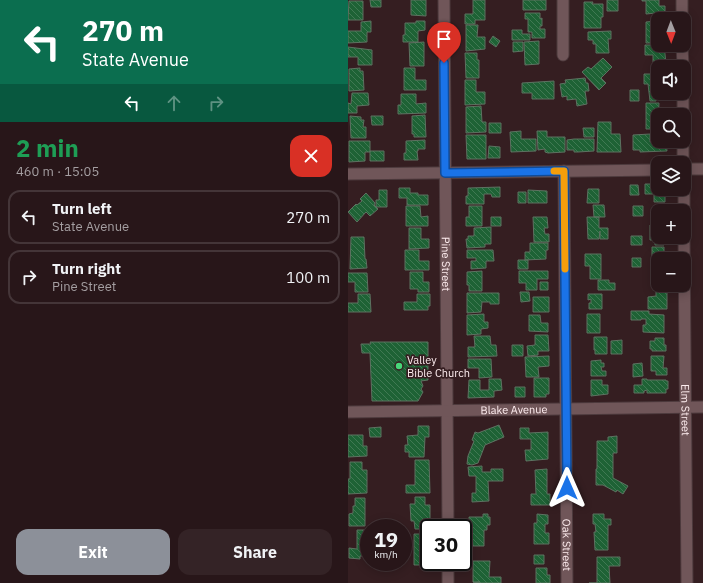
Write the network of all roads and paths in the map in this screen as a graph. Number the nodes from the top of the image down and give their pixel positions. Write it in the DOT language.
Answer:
graph roads {
  1 [pos="444,0"];
  2 [pos="563,0"];
  3 [pos="682,0"];
  4 [pos="682,12"];
  5 [pos="563,55"];
  6 [pos="703,169"];
  7 [pos="651,170"];
  8 [pos="691,170"];
  9 [pos="564,171"];
  10 [pos="445,173"];
  11 [pos="348,174"];
  12 [pos="684,244"];
  13 [pos="685,408"];
  14 [pos="703,408"];
  15 [pos="566,409"];
  16 [pos="447,411"];
  17 [pos="348,412"];
  18 [pos="448,519"];
  19 [pos="448,571"];
  20 [pos="448,583"];
  21 [pos="567,583"];
  22 [pos="686,583"];
  1 -- 10 [label="street, Pine Street"];
  2 -- 5 [label="street"];
  3 -- 4 [label="street"];
  6 -- 8 [label="street"];
  7 -- 9 [label="street"];
  9 -- 10 [label="street"];
  9 -- 15 [label="street, Oak Street"];
  10 -- 11 [label="street"];
  10 -- 16 [label="street, Pine Street"];
  12 -- 13 [label="street, Elm Street"];
  13 -- 14 [label="street, Blake Avenue"];
  13 -- 15 [label="street, Blake Avenue"];
  13 -- 22 [label="street, Elm Street"];
  15 -- 16 [label="street, Blake Avenue"];
  15 -- 21 [label="street, Oak Street"];
  16 -- 17 [label="street, Blake Avenue"];
  16 -- 18 [label="street, Pine Street"];
  19 -- 20 [label="street"];
}
